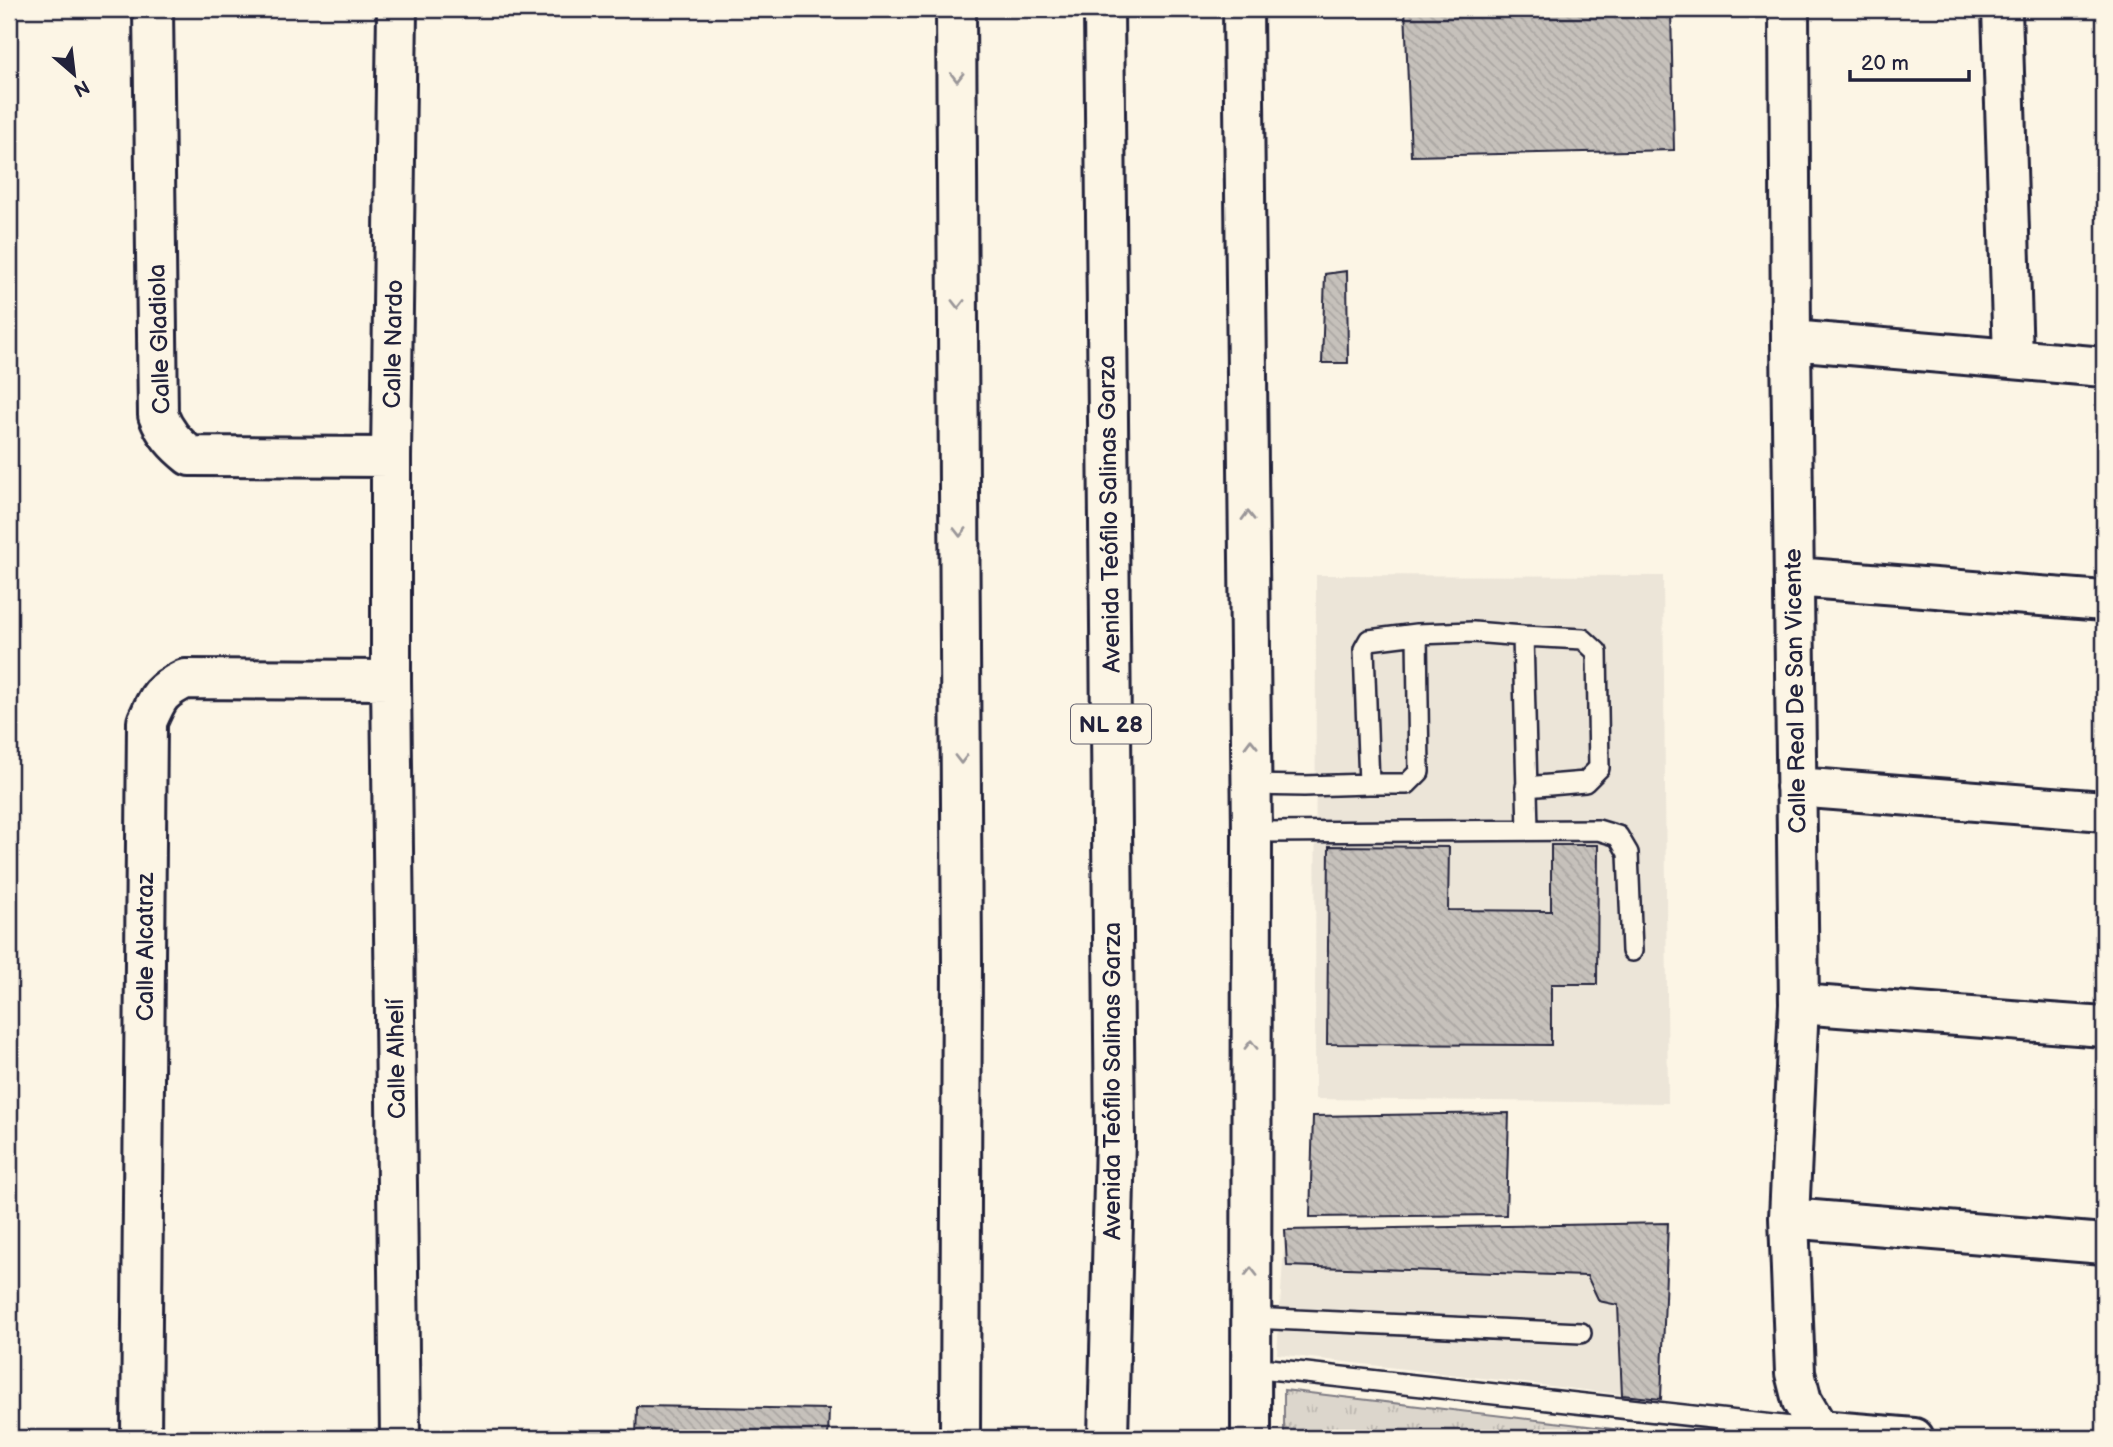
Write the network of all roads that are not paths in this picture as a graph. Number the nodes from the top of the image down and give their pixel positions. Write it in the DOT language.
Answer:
graph roads {
  1 [pos="153,9"];
  2 [pos="397,9"];
  3 [pos="956,9"];
  4 [pos="1104,9"];
  5 [pos="1243,9"];
  6 [pos="1789,9"];
  7 [pos="2003,9"];
  8 [pos="1791,340"];
  9 [pos="2013,358"];
  10 [pos="2104,367"];
  11 [pos="391,457"];
  12 [pos="1794,577"];
  13 [pos="2104,601"];
  14 [pos="1417,634"];
  15 [pos="1523,636"];
  16 [pos="391,680"];
  17 [pos="1369,784"];
  18 [pos="1251,785"];
  19 [pos="1526,787"];
  20 [pos="1796,787"];
  21 [pos="2104,811"];
  22 [pos="1528,830"];
  23 [pos="1251,832"];
  24 [pos="1632,951"];
  25 [pos="1799,1004"];
  26 [pos="2104,1027"];
  27 [pos="1788,1218"];
  28 [pos="2104,1244"];
  29 [pos="1251,1318"];
  30 [pos="1581,1333"];
  31 [pos="1252,1367"];
  32 [pos="1819,1430"];
  33 [pos="141,1438"];
  34 [pos="400,1438"];
  35 [pos="960,1438"];
  36 [pos="1108,1438"];
  37 [pos="1251,1438"];
  38 [pos="1914,1438"];
  1 -- 11 [label="street, Calle Gladiola"];
  2 -- 11 [label="street, Calle Nardo"];
  3 -- 35 [label="street, one-way"];
  4 -- 36 [label="street, Avenida Teófilo Salinas Garza / NL 28"];
  18 -- 5 [label="street, one-way"];
  6 -- 8 [label="street, Calle Real De San Vicente"];
  7 -- 9 [label="street"];
  8 -- 9 [label="street"];
  8 -- 12 [label="street, Calle Real De San Vicente"];
  9 -- 10 [label="street"];
  11 -- 16 [label="street, Calle Nardo"];
  12 -- 13 [label="street"];
  12 -- 20 [label="street, Calle Real De San Vicente"];
  14 -- 15 [label="lane"];
  14 -- 17 [label="lane"];
  14 -- 17 [label="lane"];
  15 -- 19 [label="lane"];
  15 -- 19 [label="lane"];
  16 -- 33 [label="street, Calle Alcatraz"];
  16 -- 34 [label="street, Calle Alhelí"];
  17 -- 18 [label="lane"];
  18 -- 23 [label="street"];
  19 -- 22 [label="lane"];
  20 -- 21 [label="street"];
  20 -- 25 [label="street, Calle Real De San Vicente"];
  22 -- 23 [label="lane"];
  22 -- 24 [label="lane"];
  29 -- 23 [label="street, one-way"];
  25 -- 26 [label="street"];
  25 -- 27 [label="street, Calle Real De San Vicente"];
  27 -- 28 [label="street"];
  27 -- 32 [label="street, Calle Real De San Vicente"];
  29 -- 30 [label="lane"];
  29 -- 31 [label="street"];
  31 -- 32 [label="lane"];
  31 -- 37 [label="street"];
  32 -- 38 [label="street"];
}
